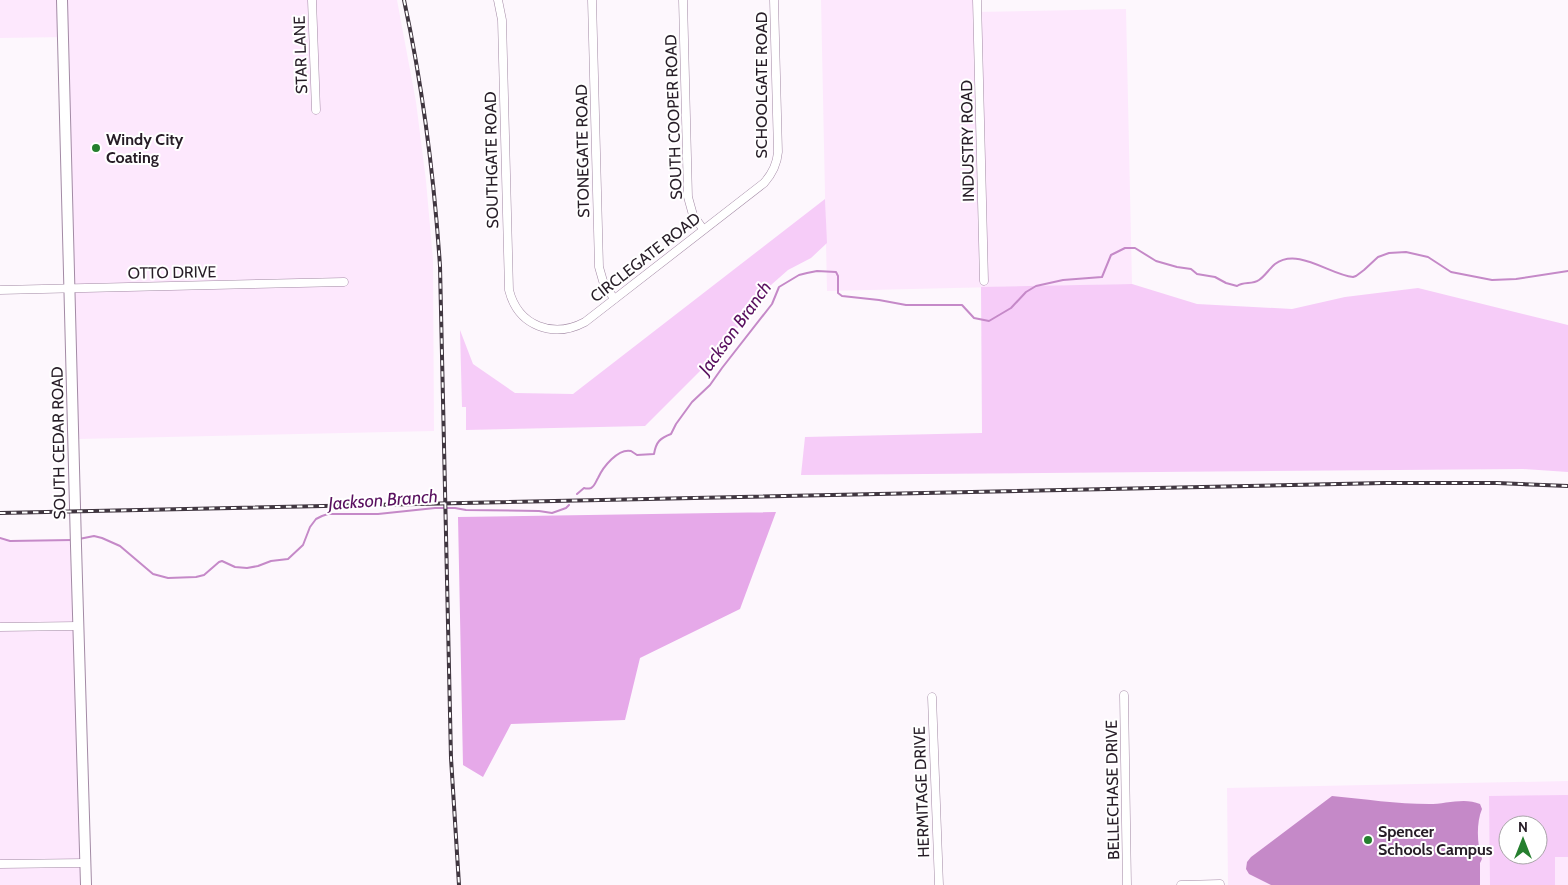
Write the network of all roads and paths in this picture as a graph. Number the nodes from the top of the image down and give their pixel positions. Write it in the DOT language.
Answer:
graph roads {
  1 [pos="62,0"];
  2 [pos="312,0"];
  3 [pos="498,0"];
  4 [pos="592,0"];
  5 [pos="683,0"];
  6 [pos="774,0"];
  7 [pos="977,0"];
  8 [pos="316,110"];
  9 [pos="774,170"];
  10 [pos="703,229"];
  11 [pos="984,281"];
  12 [pos="344,282"];
  13 [pos="70,288"];
  14 [pos="0,290"];
  15 [pos="614,298"];
  16 [pos="522,316"];
  17 [pos="78,626"];
  18 [pos="0,627"];
  19 [pos="1124,695"];
  20 [pos="932,697"];
  21 [pos="86,863"];
  22 [pos="0,864"];
  23 [pos="1220,884"];
  24 [pos="86,885"];
  25 [pos="939,885"];
  26 [pos="1127,885"];
  27 [pos="1181,885"];
  1 -- 13 [label="main road, SOUTH CEDAR ROAD"];
  2 -- 8 [label="street, STAR LANE"];
  3 -- 16 [label="street, SOUTHGATE ROAD"];
  4 -- 15 [label="street, STONEGATE ROAD"];
  5 -- 10 [label="street, SOUTH COOPER ROAD"];
  6 -- 9 [label="street, SCHOOLGATE ROAD"];
  7 -- 11 [label="street, INDUSTRY ROAD"];
  9 -- 10 [label="street, CIRCLEGATE ROAD"];
  10 -- 15 [label="street, CIRCLEGATE ROAD"];
  12 -- 13 [label="street, OTTO DRIVE"];
  13 -- 14 [label="street, OTTO DRIVE"];
  13 -- 17 [label="main road, SOUTH CEDAR ROAD"];
  15 -- 16 [label="street, CIRCLEGATE ROAD"];
  17 -- 18 [label="street"];
  17 -- 21 [label="main road, SOUTH CEDAR ROAD"];
  19 -- 26 [label="street, BELLECHASE DRIVE"];
  20 -- 25 [label="street, HERMITAGE DRIVE"];
  21 -- 22 [label="street"];
  21 -- 24 [label="main road, SOUTH CEDAR ROAD"];
  23 -- 27 [label="street"];
}
